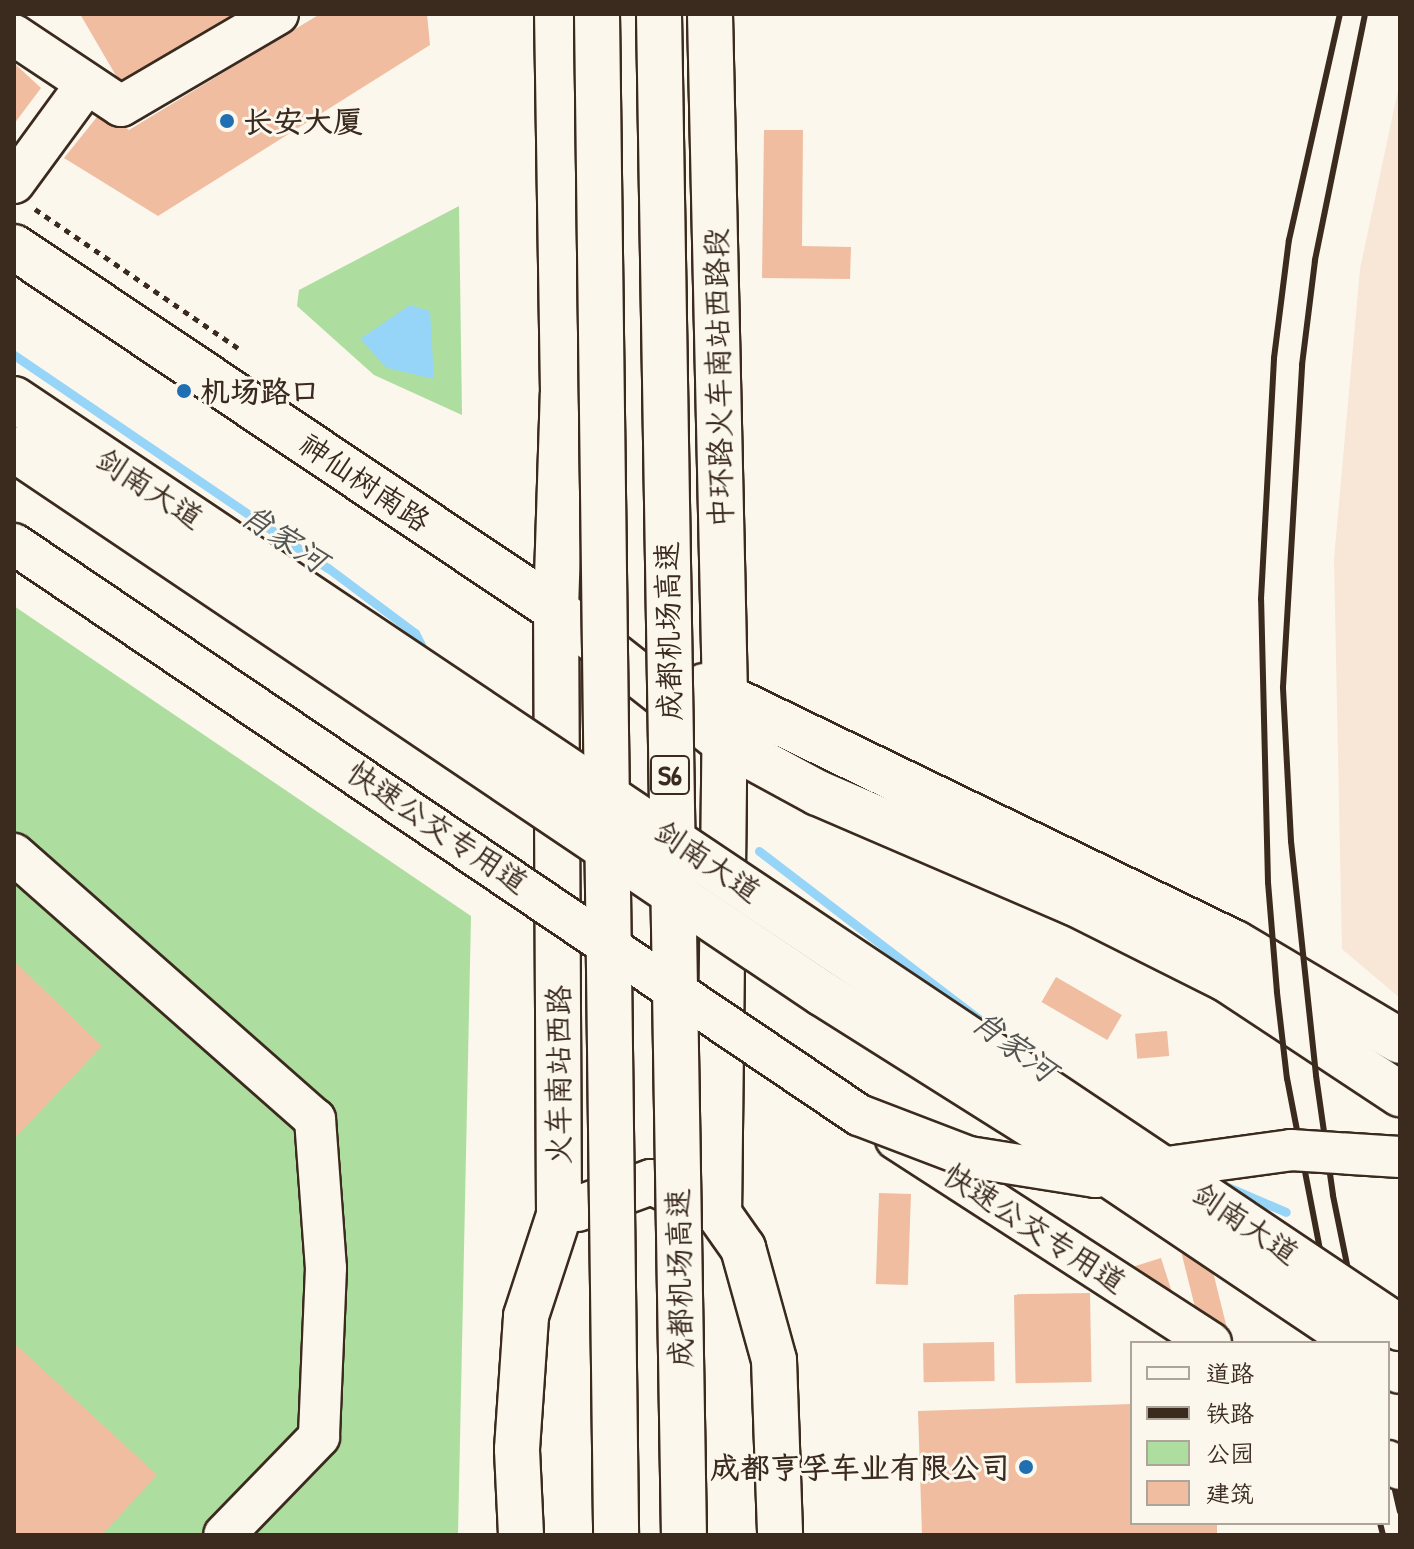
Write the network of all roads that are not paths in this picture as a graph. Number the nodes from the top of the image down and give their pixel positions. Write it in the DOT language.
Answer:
graph roads {
  1 [pos="23,14"];
  2 [pos="278,14"];
  3 [pos="557,14"];
  4 [pos="597,14"];
  5 [pos="659,14"];
  6 [pos="710,14"];
  7 [pos="14,19"];
  8 [pos="14,35"];
  9 [pos="85,86"];
  10 [pos="14,183"];
  11 [pos="15,251"];
  12 [pos="14,399"];
  13 [pos="14,449"];
  14 [pos="14,544"];
  15 [pos="556,610"];
  16 [pos="725,697"];
  17 [pos="724,742"];
  18 [pos="14,854"];
  19 [pos="1400,1041"];
  20 [pos="1400,1094"];
  21 [pos="859,1115"];
  22 [pos="1400,1157"];
  23 [pos="719,1214"];
  24 [pos="559,1215"];
  25 [pos="1400,1328"];
  26 [pos="1208,1341"];
  27 [pos="1356,1341"];
  28 [pos="224,1535"];
  29 [pos="521,1535"];
  30 [pos="616,1535"];
  31 [pos="684,1535"];
  32 [pos="780,1535"];
  1 -- 7 [label="lane"];
  2 -- 9 [label="lane"];
  3 -- 15 [label="main road, 火车南站西路"];
  4 -- 30 [label="main road, 成都机场高速 / S6, bridge"];
  5 -- 31 [label="main road, 成都机场高速 / S6, bridge"];
  6 -- 16 [label="main road, 中环路火车南站西路段"];
  8 -- 9 [label="lane"];
  9 -- 10 [label="lane"];
  11 -- 15 [label="main road, 神仙树南路"];
  12 -- 25 [label="main road, 剑南大道, bridge"];
  13 -- 27 [label="main road, 剑南大道, bridge"];
  14 -- 21 [label="lane, 快速公交专用道, bridge"];
  15 -- 16 [label="main road"];
  15 -- 17 [label="main road"];
  15 -- 24 [label="main road, 火车南站西路"];
  16 -- 17 [label="main road, 中环路火车南站西路段"];
  16 -- 19 [label="main road"];
  17 -- 20 [label="main road"];
  17 -- 23 [label="main road"];
  18 -- 28 [label="lane"];
  21 -- 22 [label="lane, 快速公交专用道, bridge"];
  21 -- 26 [label="lane, 快速公交专用道, bridge"];
  23 -- 24 [label="main road"];
  23 -- 32 [label="main road"];
  24 -- 29 [label="main road, 火车南站西路"];
}
